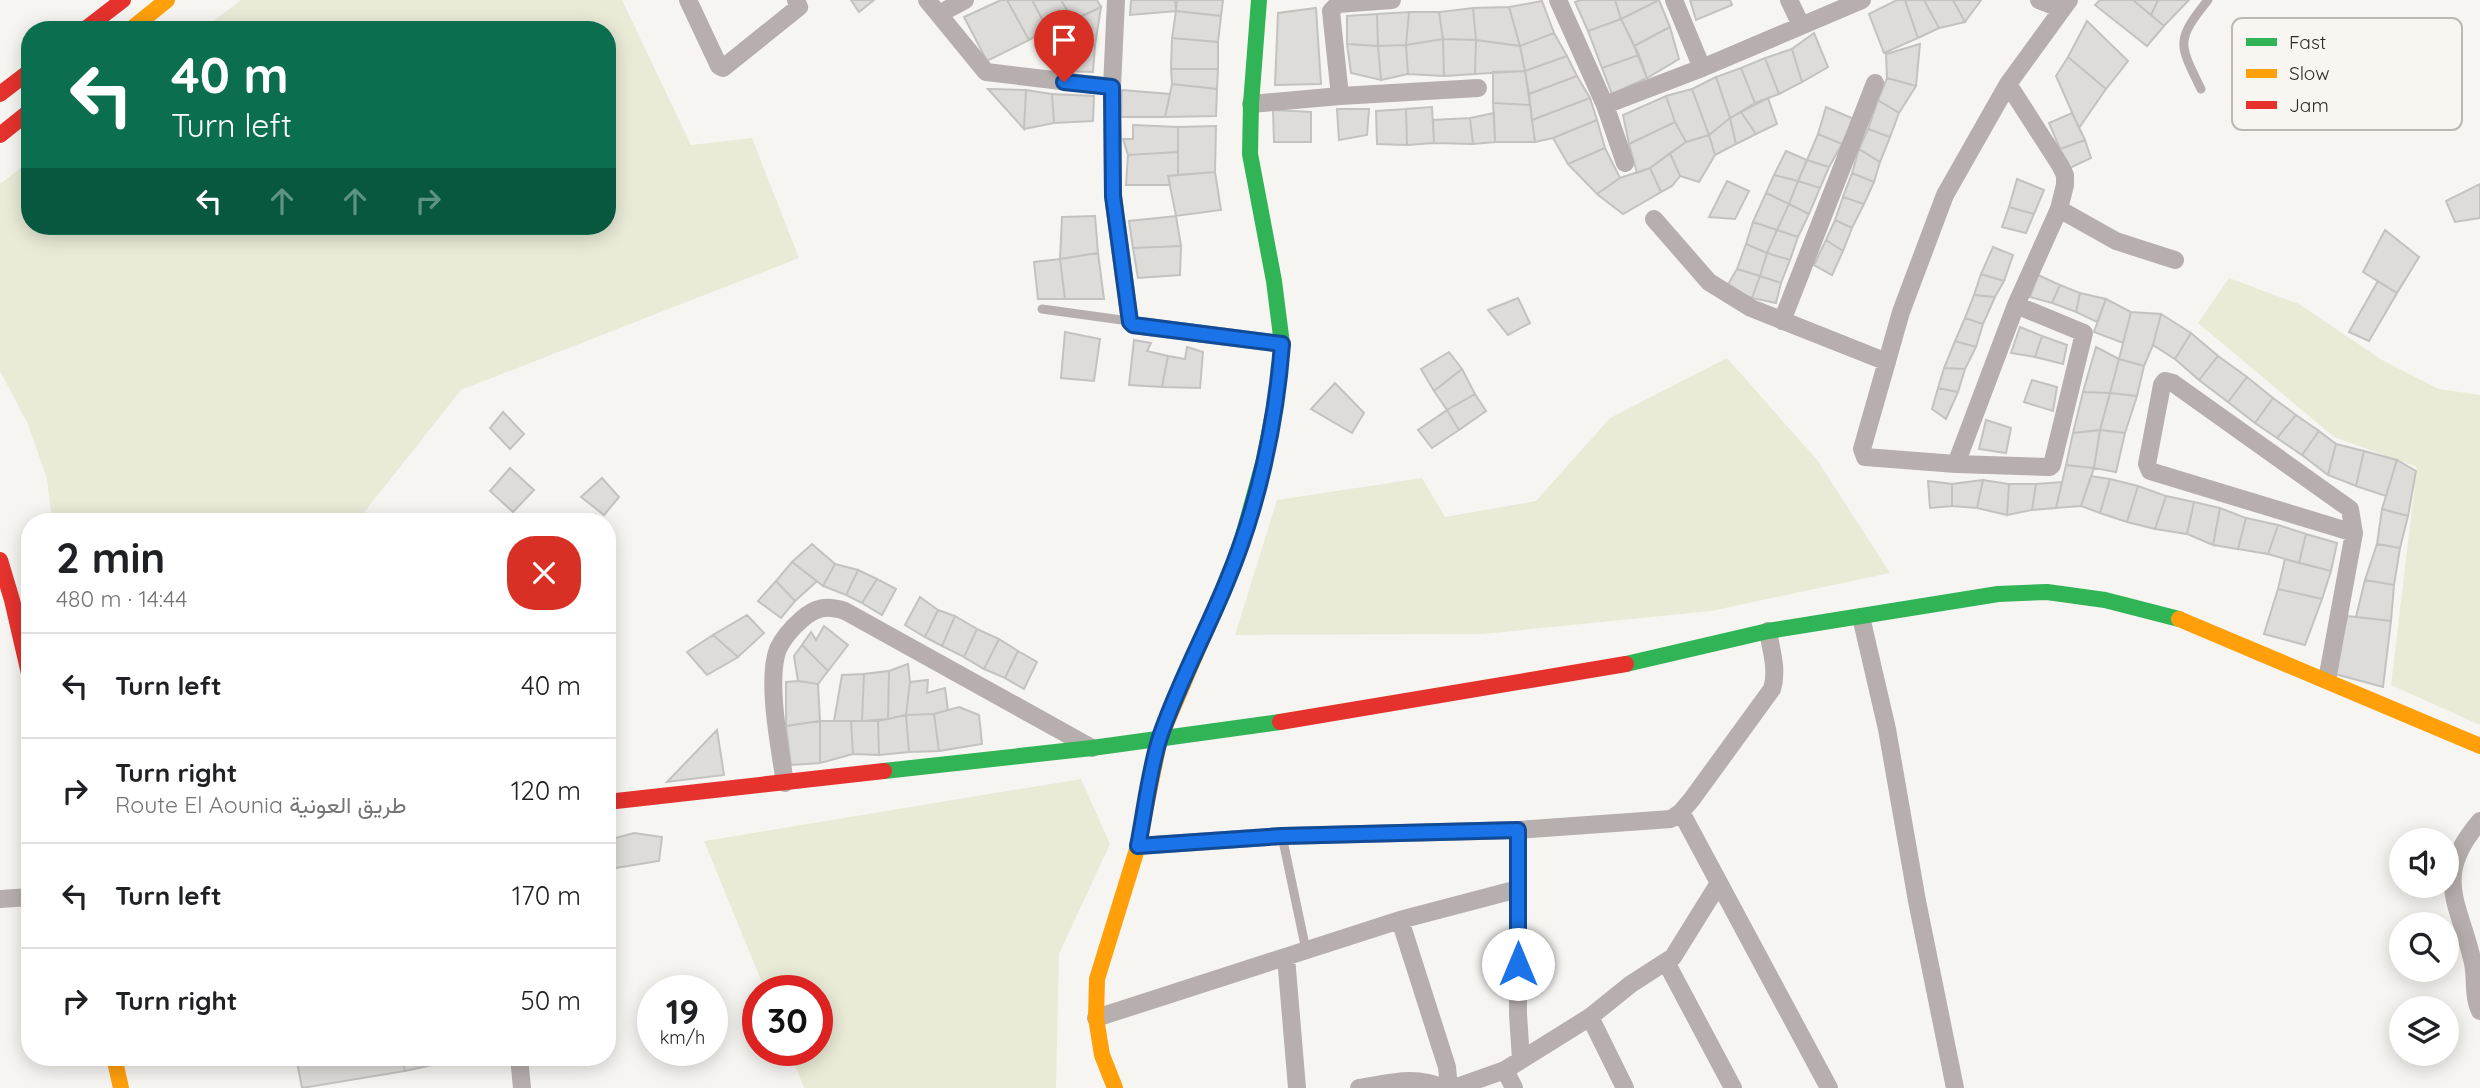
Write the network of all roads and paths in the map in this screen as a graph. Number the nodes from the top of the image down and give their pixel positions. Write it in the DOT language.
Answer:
graph roads {
  1 [pos="123,0"];
  2 [pos="167,0"];
  3 [pos="688,0"];
  4 [pos="796,0"];
  5 [pos="965,0"];
  6 [pos="1116,0"];
  7 [pos="1259,0"];
  8 [pos="1392,0"];
  9 [pos="1558,0"];
  10 [pos="1674,0"];
  11 [pos="1789,0"];
  12 [pos="1861,0"];
  13 [pos="2039,0"];
  14 [pos="2208,0"];
  15 [pos="2066,4"];
  16 [pos="933,7"];
  17 [pos="96,21"];
  18 [pos="141,21"];
  19 [pos="1801,26"];
  20 [pos="1702,68"];
  21 [pos="21,78"];
  22 [pos="1875,83"];
  23 [pos="2008,84"];
  24 [pos="1112,87"];
  25 [pos="1478,88"];
  26 [pos="2202,89"];
  27 [pos="0,94"];
  28 [pos="1340,96"];
  29 [pos="1251,104"];
  30 [pos="1605,105"];
  31 [pos="21,118"];
  32 [pos="0,135"];
  33 [pos="1625,163"];
  34 [pos="2059,209"];
  35 [pos="1654,219"];
  36 [pos="2175,260"];
  37 [pos="2016,306"];
  38 [pos="1042,309"];
  39 [pos="1129,321"];
  40 [pos="1782,321"];
  41 [pos="1282,344"];
  42 [pos="1887,362"];
  43 [pos="1956,464"];
  44 [pos="2354,533"];
  45 [pos="0,560"];
  46 [pos="1861,617"];
  47 [pos="1769,631"];
  48 [pos="21,639"];
  49 [pos="2328,680"];
  50 [pos="1160,738"];
  51 [pos="2480,746"];
  52 [pos="1092,748"];
  53 [pos="785,783"];
  54 [pos="616,801"];
  55 [pos="1681,812"];
  56 [pos="2480,821"];
  57 [pos="1518,830"];
  58 [pos="1282,836"];
  59 [pos="1138,846"];
  60 [pos="1719,883"];
  61 [pos="1518,889"];
  62 [pos="21,898"];
  63 [pos="0,899"];
  64 [pos="1401,920"];
  65 [pos="1306,950"];
  66 [pos="1286,957"];
  67 [pos="1666,962"];
  68 [pos="2480,1011"];
  69 [pos="1590,1017"];
  70 [pos="1096,1018"];
  71 [pos="1521,1060"];
  72 [pos="116,1066"];
  73 [pos="520,1066"];
  74 [pos="1505,1070"];
  75 [pos="121,1088"];
  76 [pos="522,1088"];
  77 [pos="1115,1088"];
  78 [pos="1297,1088"];
  79 [pos="1359,1088"];
  80 [pos="1447,1088"];
  81 [pos="1454,1088"];
  82 [pos="1514,1088"];
  83 [pos="1625,1088"];
  84 [pos="1733,1088"];
  85 [pos="1829,1088"];
  86 [pos="1955,1088"];
  1 -- 17 [label="street"];
  2 -- 18 [label="street"];
  3 -- 4 [label="street"];
  5 -- 16 [label="street"];
  6 -- 24 [label="street"];
  7 -- 29 [label="street"];
  8 -- 28 [label="street"];
  9 -- 30 [label="street"];
  10 -- 20 [label="street"];
  11 -- 19 [label="street"];
  12 -- 19 [label="street"];
  13 -- 15 [label="street"];
  14 -- 26 [label="lane"];
  15 -- 23 [label="street"];
  16 -- 24 [label="street"];
  19 -- 20 [label="street"];
  20 -- 30 [label="street"];
  21 -- 27 [label="street"];
  22 -- 40 [label="street"];
  23 -- 34 [label="street"];
  23 -- 42 [label="street"];
  24 -- 39 [label="street"];
  25 -- 28 [label="street"];
  28 -- 29 [label="street"];
  29 -- 41 [label="street"];
  30 -- 33 [label="street"];
  31 -- 32 [label="street"];
  34 -- 36 [label="street"];
  34 -- 37 [label="street"];
  35 -- 40 [label="street"];
  37 -- 43 [label="street"];
  37 -- 43 [label="street"];
  38 -- 39 [label="lane"];
  39 -- 41 [label="street"];
  40 -- 42 [label="street"];
  41 -- 50 [label="street"];
  42 -- 43 [label="street"];
  44 -- 44 [label="street"];
  44 -- 49 [label="street"];
  45 -- 48 [label="street"];
  46 -- 47 [label="street"];
  46 -- 49 [label="street"];
  46 -- 86 [label="street"];
  47 -- 50 [label="street"];
  47 -- 55 [label="street"];
  49 -- 51 [label="street"];
  50 -- 52 [label="street"];
  50 -- 59 [label="street"];
  52 -- 53 [label="street"];
  52 -- 53 [label="street"];
  53 -- 54 [label="street"];
  55 -- 57 [label="street"];
  55 -- 60 [label="street"];
  56 -- 68 [label="street"];
  57 -- 58 [label="street"];
  57 -- 61 [label="street"];
  58 -- 59 [label="street"];
  58 -- 65 [label="lane"];
  59 -- 70 [label="street"];
  60 -- 67 [label="street"];
  60 -- 85 [label="street"];
  61 -- 64 [label="street"];
  61 -- 71 [label="street"];
  62 -- 63 [label="street"];
  64 -- 65 [label="street"];
  64 -- 80 [label="street"];
  65 -- 66 [label="street"];
  66 -- 70 [label="street"];
  66 -- 78 [label="street"];
  67 -- 69 [label="street"];
  67 -- 84 [label="street"];
  69 -- 71 [label="street"];
  69 -- 83 [label="street"];
  70 -- 77 [label="street"];
  71 -- 74 [label="street"];
  72 -- 75 [label="street"];
  73 -- 76 [label="street"];
  74 -- 81 [label="street"];
  74 -- 82 [label="street"];
  79 -- 80 [label="street"];
}
